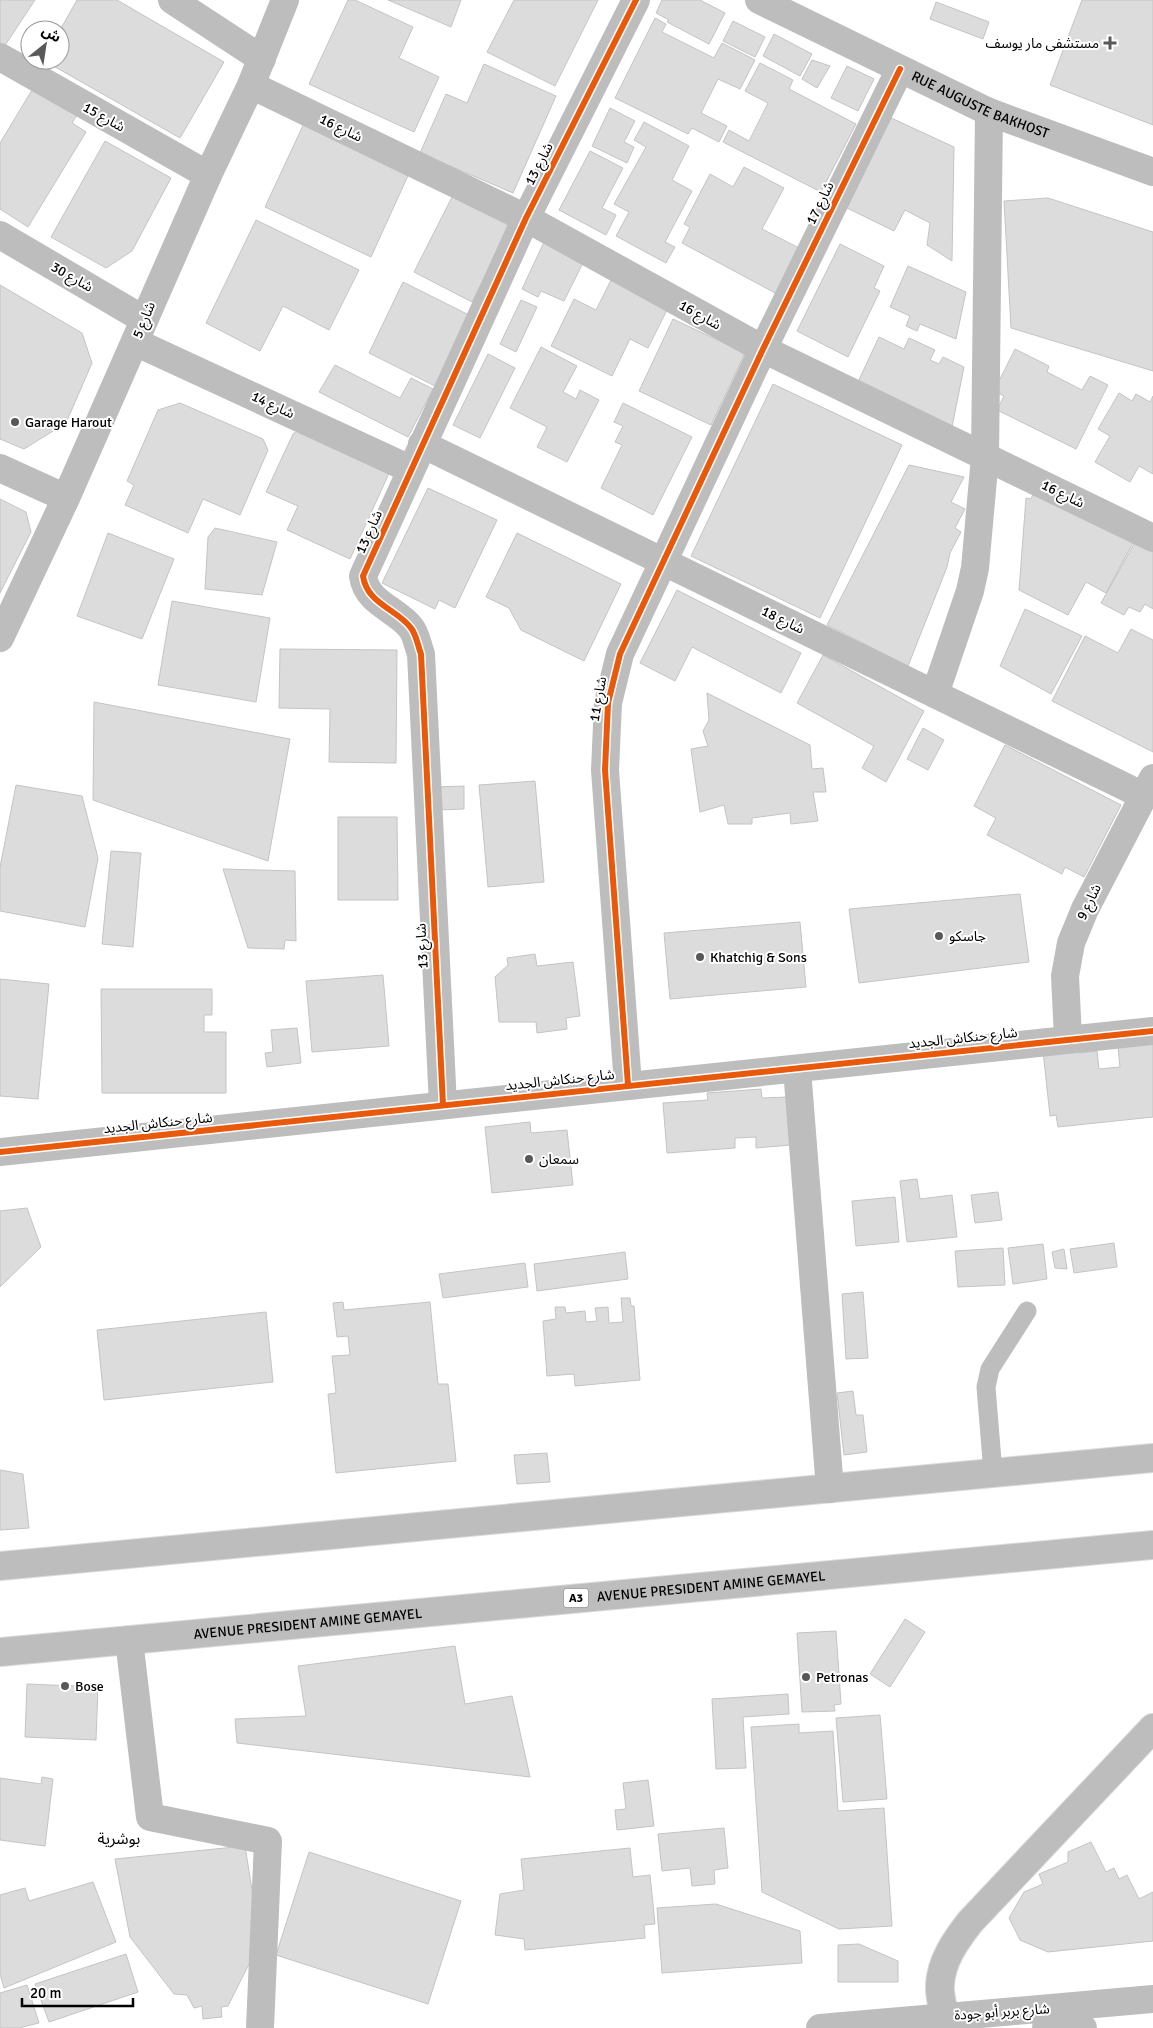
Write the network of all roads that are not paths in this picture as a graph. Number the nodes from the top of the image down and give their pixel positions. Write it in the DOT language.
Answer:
graph roads {
  1 [pos="172,0"];
  2 [pos="285,0"];
  3 [pos="636,0"];
  4 [pos="759,0"];
  5 [pos="0,58"];
  6 [pos="262,59"];
  7 [pos="900,68"];
  8 [pos="251,85"];
  9 [pos="989,112"];
  10 [pos="1153,172"];
  11 [pos="208,175"];
  12 [pos="526,218"];
  13 [pos="0,236"];
  14 [pos="139,330"];
  15 [pos="763,349"];
  16 [pos="422,444"];
  17 [pos="985,457"];
  18 [pos="0,468"];
  19 [pos="410,469"];
  20 [pos="66,498"];
  21 [pos="1153,538"];
  22 [pos="664,562"];
  23 [pos="0,638"];
  24 [pos="936,694"];
  25 [pos="1148,787"];
  26 [pos="1153,1031"];
  27 [pos="1068,1038"];
  28 [pos="797,1069"];
  29 [pos="628,1086"];
  30 [pos="442,1105"];
  31 [pos="0,1152"];
  32 [pos="1027,1312"];
  33 [pos="1153,1458"];
  34 [pos="993,1473"];
  35 [pos="830,1489"];
  36 [pos="1153,1545"];
  37 [pos="0,1566"];
  38 [pos="129,1640"];
  39 [pos="0,1652"];
  40 [pos="1153,1728"];
  41 [pos="1153,1999"];
  42 [pos="1065,2008"];
  43 [pos="944,2016"];
  44 [pos="260,2028"];
  45 [pos="820,2028"];
  46 [pos="1046,2028"];
  47 [pos="1083,2028"];
  1 -- 6 [label="main road"];
  2 -- 6 [label="main road, شارع 5"];
  3 -- 12 [label="main road, شارع 13"];
  4 -- 7 [label="main road, RUE AUGUSTE BAKHOST"];
  5 -- 11 [label="main road, شارع 15"];
  6 -- 8 [label="main road, شارع 5"];
  7 -- 9 [label="main road, RUE AUGUSTE BAKHOST"];
  7 -- 15 [label="main road, شارع 17"];
  8 -- 11 [label="main road, شارع 5"];
  8 -- 12 [label="main road, شارع 16"];
  9 -- 10 [label="main road, RUE AUGUSTE BAKHOST"];
  9 -- 17 [label="main road"];
  11 -- 14 [label="main road, شارع 5"];
  12 -- 15 [label="main road, شارع 16"];
  12 -- 16 [label="main road, شارع 13"];
  13 -- 14 [label="main road, شارع 30"];
  14 -- 19 [label="main road, شارع 14"];
  14 -- 20 [label="main road, شارع 5"];
  15 -- 17 [label="main road, شارع 16"];
  15 -- 22 [label="main road, شارع 11"];
  16 -- 19 [label="main road, شارع 13"];
  16 -- 22 [label="main road, شارع 18"];
  17 -- 21 [label="main road, شارع 16"];
  17 -- 24 [label="main road"];
  18 -- 20 [label="main road"];
  19 -- 30 [label="main road, شارع 13"];
  20 -- 23 [label="main road, شارع 5"];
  22 -- 24 [label="main road, شارع 18"];
  22 -- 29 [label="main road, شارع 11"];
  24 -- 25 [label="main road, شارع 18"];
  25 -- 27 [label="main road, شارع 9"];
  26 -- 27 [label="main road, شارع حنكاش الجديد"];
  27 -- 28 [label="main road, شارع حنكاش الجديد"];
  28 -- 29 [label="main road, شارع حنكاش الجديد"];
  28 -- 35 [label="main road"];
  29 -- 30 [label="main road, شارع حنكاش الجديد"];
  30 -- 31 [label="main road, شارع حنكاش الجديد"];
  32 -- 34 [label="lane"];
  33 -- 34 [label="main road"];
  34 -- 35 [label="main road"];
  35 -- 37 [label="main road"];
  36 -- 38 [label="main road, AVENUE PRESIDENT AMINE GEMAYEL / A3"];
  38 -- 39 [label="main road, AVENUE PRESIDENT AMINE GEMAYEL / A3"];
  38 -- 44 [label="main road"];
  40 -- 43 [label="main road"];
  41 -- 42 [label="main road, شارع بربر أبو جودة"];
  42 -- 43 [label="main road, شارع بربر أبو جودة"];
  42 -- 46 [label="main road"];
  42 -- 47 [label="main road"];
  43 -- 45 [label="main road, شارع بربر أبو جودة"];
}
